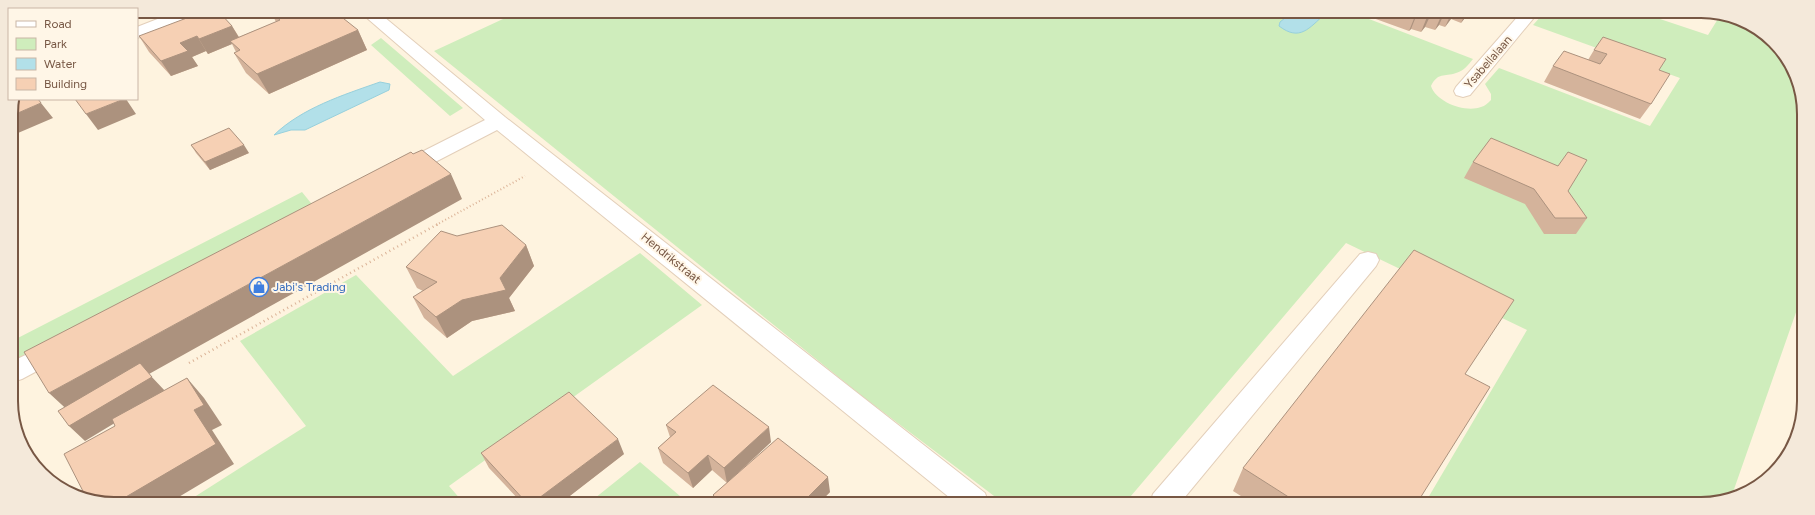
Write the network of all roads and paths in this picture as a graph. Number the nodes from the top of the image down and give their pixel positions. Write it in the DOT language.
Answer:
graph roads {
  1 [pos="175,18"];
  2 [pos="375,18"];
  3 [pos="1526,18"];
  4 [pos="138,33"];
  5 [pos="1463,91"];
  6 [pos="498,121"];
  7 [pos="550,162"];
  8 [pos="386,179"];
  9 [pos="1368,260"];
  10 [pos="76,339"];
  11 [pos="189,363"];
  12 [pos="18,369"];
  13 [pos="969,497"];
  14 [pos="1168,497"];
  1 -- 4 [label="street"];
  2 -- 6 [label="street, Hendrikstraat"];
  3 -- 5 [label="street, Ysabellalaan"];
  6 -- 7 [label="street, Hendrikstraat"];
  6 -- 8 [label="street"];
  7 -- 11 [label="path"];
  7 -- 13 [label="street, Hendrikstraat"];
  9 -- 14 [label="street"];
  10 -- 12 [label="street"];
}
